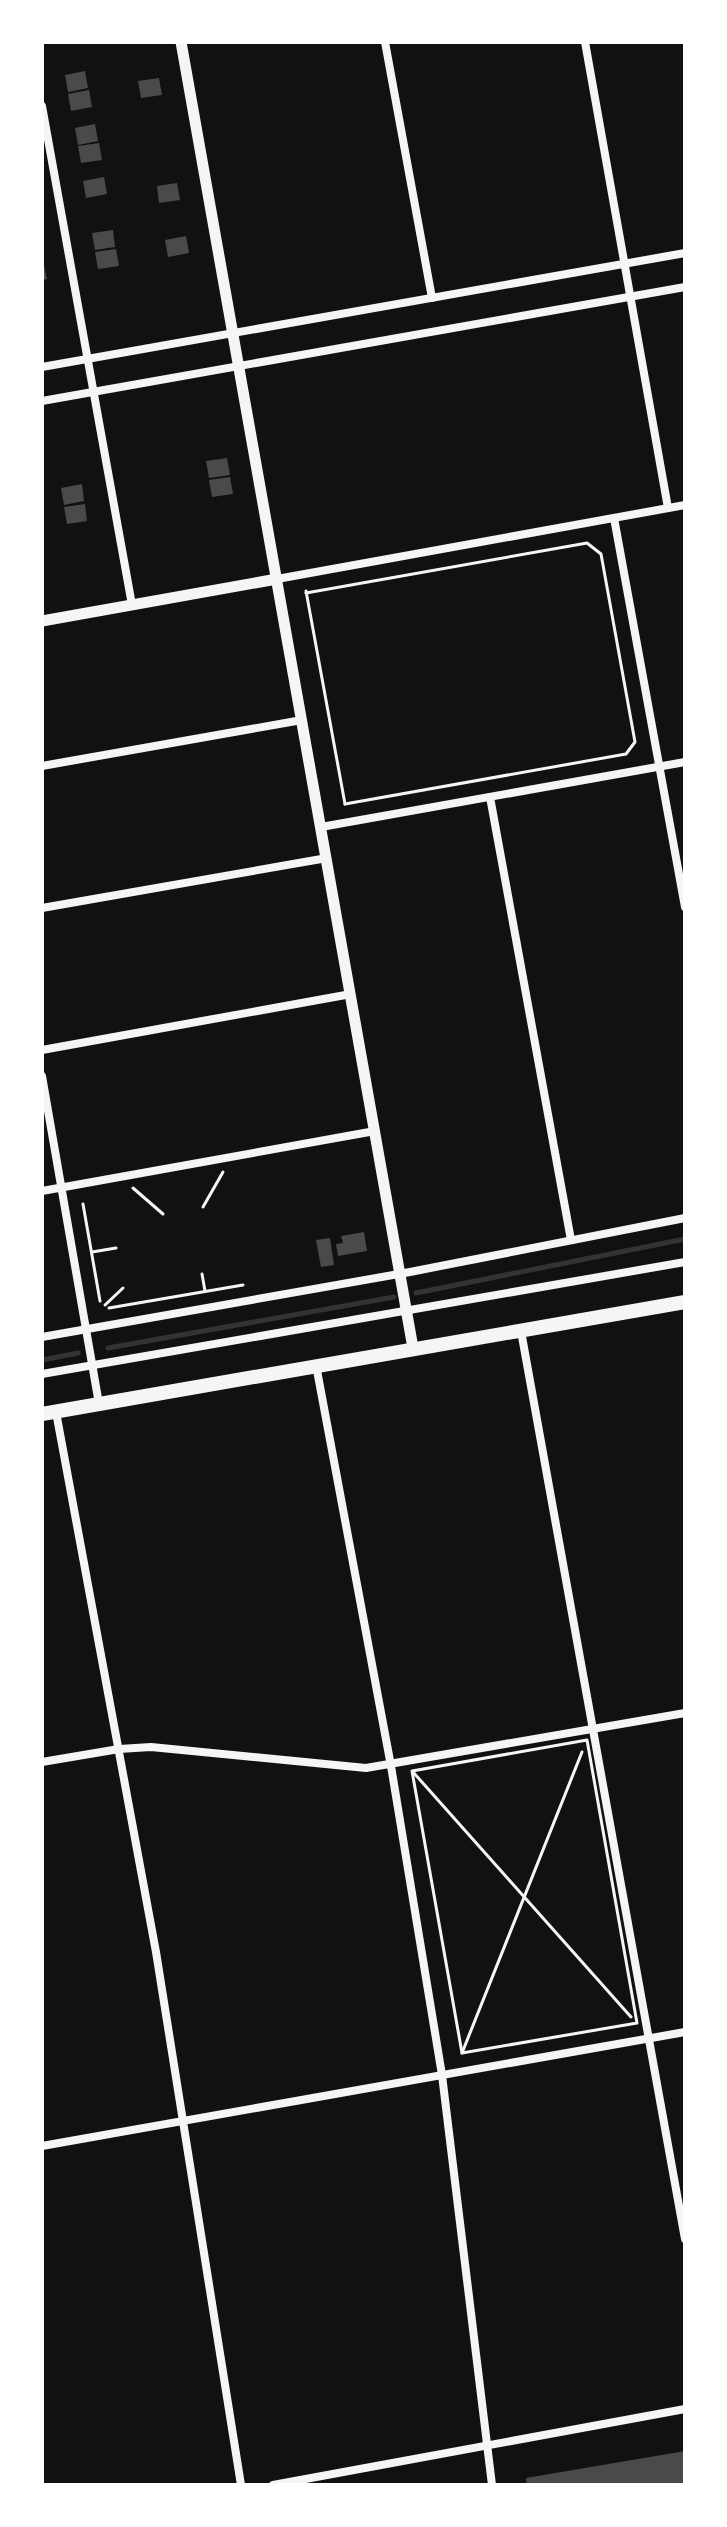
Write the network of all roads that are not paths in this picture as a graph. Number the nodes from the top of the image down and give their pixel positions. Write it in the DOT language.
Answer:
graph roads {
  1 [pos="181,42"];
  2 [pos="385,42"];
  3 [pos="585,42"];
  4 [pos="42,106"];
  5 [pos="685,253"];
  6 [pos="624,263"];
  7 [pos="685,287"];
  8 [pos="630,296"];
  9 [pos="432,298"];
  10 [pos="233,333"];
  11 [pos="88,359"];
  12 [pos="239,366"];
  13 [pos="42,367"];
  14 [pos="93,392"];
  15 [pos="42,401"];
  16 [pos="685,505"];
  17 [pos="668,508"];
  18 [pos="614,518"];
  19 [pos="277,579"];
  20 [pos="132,605"];
  21 [pos="42,621"];
  22 [pos="302,720"];
  23 [pos="685,762"];
  24 [pos="42,766"];
  25 [pos="659,766"];
  26 [pos="490,797"];
  27 [pos="321,827"];
  28 [pos="327,858"];
  29 [pos="685,907"];
  30 [pos="42,908"];
  31 [pos="351,994"];
  32 [pos="42,1050"];
  33 [pos="42,1076"];
  34 [pos="375,1131"];
  35 [pos="62,1187"];
  36 [pos="42,1191"];
  37 [pos="685,1218"];
  38 [pos="571,1240"];
  39 [pos="685,1262"];
  40 [pos="401,1274"];
  41 [pos="685,1302"];
  42 [pos="407,1309"];
  43 [pos="86,1329"];
  44 [pos="521,1331"];
  45 [pos="42,1337"];
  46 [pos="413,1348"];
  47 [pos="93,1365"];
  48 [pos="316,1365"];
  49 [pos="42,1374"];
  50 [pos="99,1404"];
  51 [pos="49,1413"];
  52 [pos="685,1713"];
  53 [pos="594,1729"];
  54 [pos="119,1749"];
  55 [pos="42,1762"];
  56 [pos="391,1766"];
  57 [pos="685,2032"];
  58 [pos="649,2038"];
  59 [pos="442,2075"];
  60 [pos="183,2121"];
  61 [pos="42,2146"];
  62 [pos="685,2239"];
  63 [pos="685,2409"];
  64 [pos="487,2446"];
  65 [pos="241,2485"];
  66 [pos="273,2485"];
  67 [pos="492,2485"];
  1 -- 10 [label="street"];
  2 -- 9 [label="street"];
  3 -- 6 [label="street"];
  4 -- 11 [label="street"];
  5 -- 6 [label="street"];
  6 -- 8 [label="street"];
  6 -- 9 [label="street"];
  7 -- 8 [label="street"];
  8 -- 12 [label="street"];
  8 -- 17 [label="street"];
  9 -- 10 [label="street"];
  10 -- 11 [label="street"];
  10 -- 12 [label="street"];
  11 -- 13 [label="street"];
  11 -- 14 [label="street"];
  12 -- 14 [label="street"];
  12 -- 19 [label="street"];
  14 -- 15 [label="street"];
  14 -- 20 [label="street"];
  16 -- 17 [label="street"];
  17 -- 18 [label="street"];
  18 -- 19 [label="street"];
  18 -- 25 [label="street"];
  19 -- 20 [label="street"];
  19 -- 22 [label="street"];
  20 -- 21 [label="street"];
  22 -- 24 [label="street"];
  22 -- 27 [label="street"];
  23 -- 25 [label="street"];
  25 -- 26 [label="street"];
  25 -- 29 [label="street"];
  26 -- 27 [label="street"];
  26 -- 38 [label="street"];
  27 -- 28 [label="street"];
  28 -- 30 [label="street"];
  28 -- 31 [label="street"];
  31 -- 32 [label="street"];
  31 -- 34 [label="street"];
  33 -- 35 [label="street"];
  34 -- 35 [label="street"];
  34 -- 40 [label="street"];
  35 -- 36 [label="street"];
  35 -- 43 [label="street"];
  37 -- 38 [label="street"];
  38 -- 40 [label="street"];
  39 -- 42 [label="street"];
  40 -- 42 [label="street"];
  40 -- 43 [label="street"];
  41 -- 44 [label="main road"];
  42 -- 46 [label="street"];
  42 -- 47 [label="street"];
  43 -- 45 [label="street"];
  43 -- 47 [label="street"];
  44 -- 46 [label="main road"];
  44 -- 53 [label="street"];
  46 -- 48 [label="main road"];
  47 -- 49 [label="street"];
  47 -- 50 [label="street"];
  48 -- 50 [label="main road"];
  48 -- 56 [label="street"];
  50 -- 51 [label="main road"];
  51 -- 54 [label="street"];
  52 -- 53 [label="street"];
  53 -- 56 [label="street"];
  53 -- 58 [label="street"];
  54 -- 55 [label="street"];
  54 -- 56 [label="street"];
  54 -- 60 [label="street"];
  56 -- 59 [label="street"];
  57 -- 58 [label="street"];
  58 -- 59 [label="street"];
  58 -- 62 [label="street"];
  59 -- 60 [label="street"];
  59 -- 64 [label="street"];
  60 -- 61 [label="street"];
  60 -- 65 [label="street"];
  63 -- 64 [label="street"];
  64 -- 66 [label="street"];
  64 -- 67 [label="street"];
}
